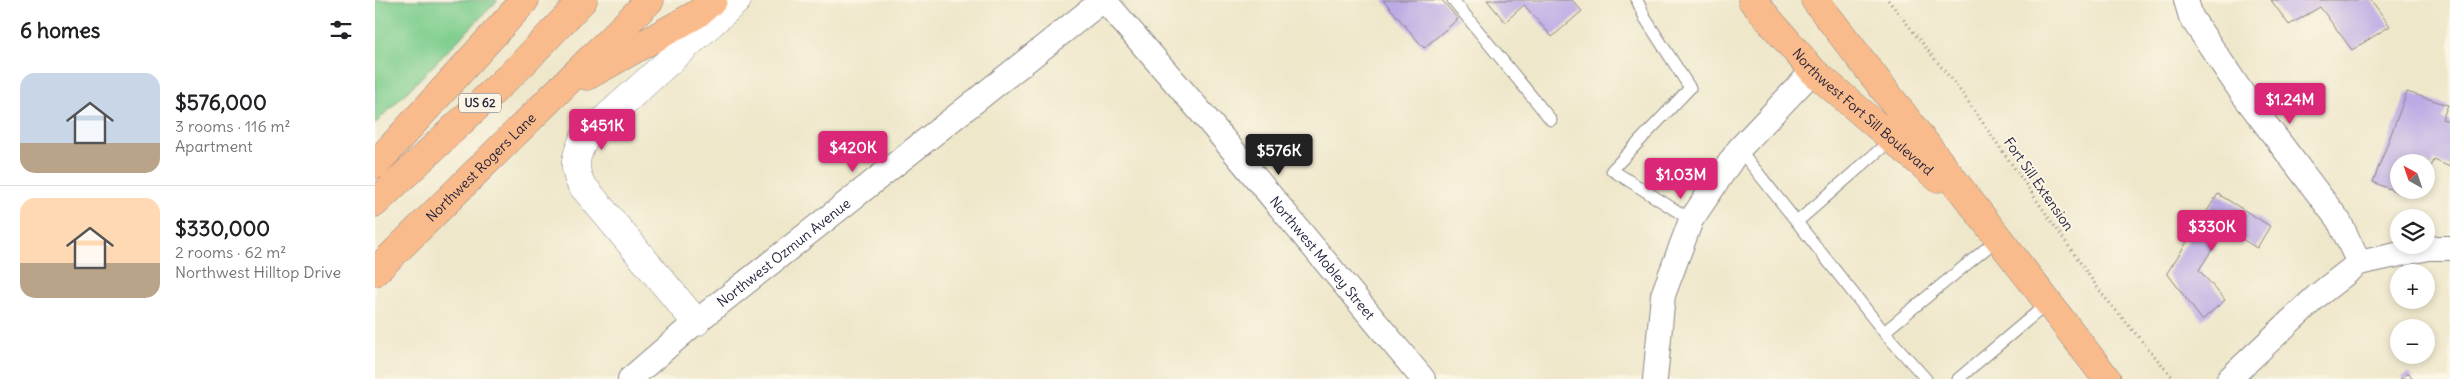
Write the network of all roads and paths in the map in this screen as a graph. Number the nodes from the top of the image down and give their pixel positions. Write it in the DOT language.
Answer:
graph roads {
  1 [pos="525,0"];
  2 [pos="583,0"];
  3 [pos="650,0"];
  4 [pos="713,0"];
  5 [pos="737,0"];
  6 [pos="1104,0"];
  7 [pos="1453,0"];
  8 [pos="1637,0"];
  9 [pos="1752,0"];
  10 [pos="1815,0"];
  11 [pos="1888,0"];
  12 [pos="2186,0"];
  13 [pos="1813,71"];
  14 [pos="557,93"];
  15 [pos="1551,120"];
  16 [pos="1892,139"];
  17 [pos="1739,149"];
  18 [pos="375,165"];
  19 [pos="375,203"];
  20 [pos="1981,214"];
  21 [pos="1691,220"];
  22 [pos="1797,222"];
  23 [pos="1999,238"];
  24 [pos="2450,248"];
  25 [pos="2359,262"];
  26 [pos="375,272"];
  27 [pos="2049,302"];
  28 [pos="696,322"];
  29 [pos="1884,332"];
  30 [pos="630,379"];
  31 [pos="1423,379"];
  32 [pos="1655,379"];
  33 [pos="1926,379"];
  34 [pos="1958,379"];
  35 [pos="2107,379"];
  36 [pos="2175,379"];
  37 [pos="2229,379"];
  1 -- 18 [label="main road"];
  2 -- 19 [label="main road, US 62"];
  3 -- 14 [label="main road, Northwest Rogers Lane"];
  4 -- 14 [label="main road"];
  5 -- 28 [label="street"];
  6 -- 28 [label="street, Northwest Ozmun Avenue"];
  6 -- 31 [label="street, Northwest Mobley Street"];
  7 -- 15 [label="lane"];
  8 -- 21 [label="lane"];
  9 -- 13 [label="main road, Northwest Fort Sill Boulevard"];
  10 -- 20 [label="main road, Northwest Fort Sill Boulevard"];
  11 -- 36 [label="path, Fort Sill Extension"];
  12 -- 25 [label="street"];
  13 -- 16 [label="main road, Northwest Fort Sill Boulevard"];
  13 -- 17 [label="street"];
  14 -- 26 [label="main road, Northwest Rogers Lane"];
  16 -- 20 [label="main road, Northwest Fort Sill Boulevard"];
  16 -- 22 [label="lane"];
  17 -- 21 [label="street"];
  17 -- 22 [label="lane"];
  20 -- 23 [label="main road, Northwest Fort Sill Boulevard"];
  21 -- 32 [label="street"];
  22 -- 29 [label="lane"];
  23 -- 27 [label="main road, Northwest Fort Sill Boulevard"];
  23 -- 29 [label="lane"];
  24 -- 25 [label="street"];
  25 -- 37 [label="street"];
  27 -- 34 [label="lane"];
  27 -- 35 [label="main road, Northwest Fort Sill Boulevard"];
  28 -- 30 [label="street, Northwest Ozmun Avenue"];
  29 -- 33 [label="lane"];
}
